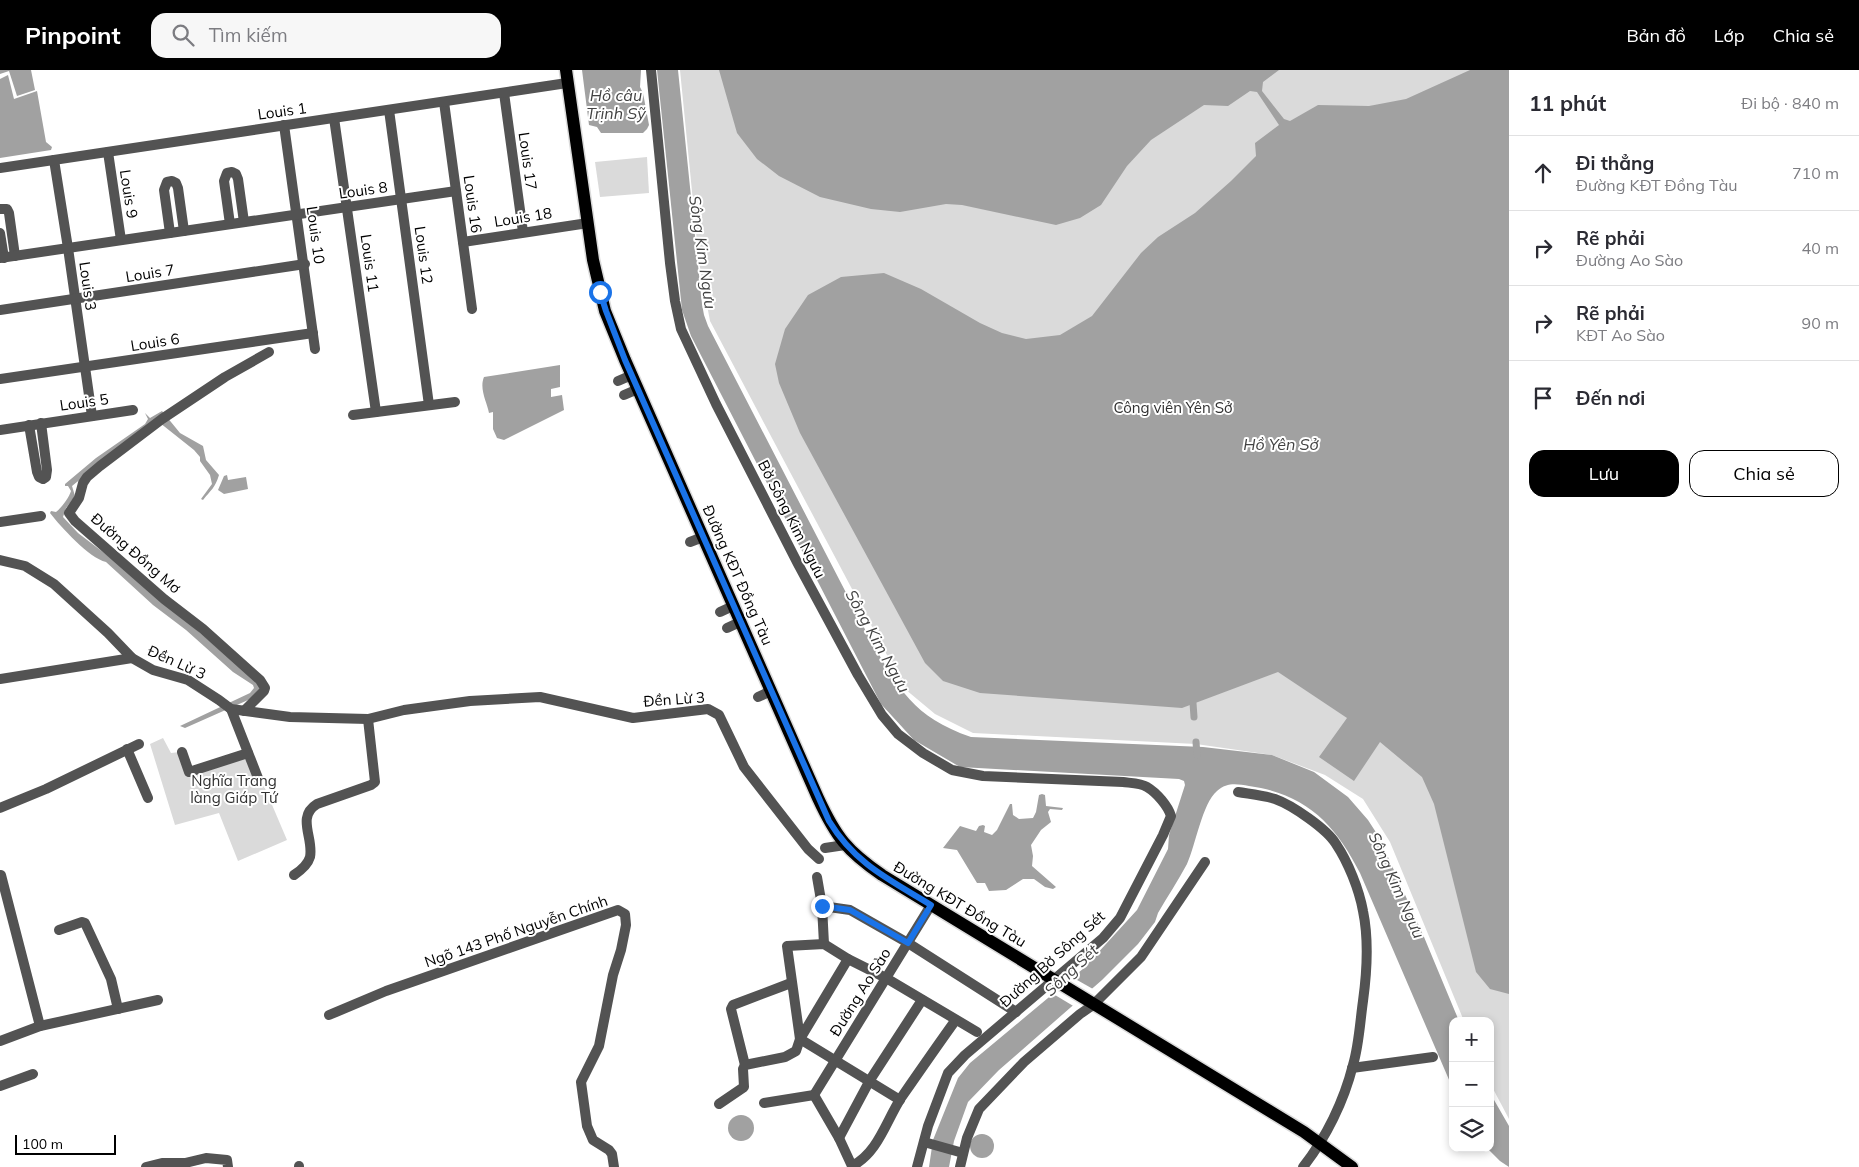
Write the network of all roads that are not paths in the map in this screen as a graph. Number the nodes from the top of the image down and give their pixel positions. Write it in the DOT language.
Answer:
graph roads {
  1 [pos="566,70"];
  2 [pos="651,70"];
  3 [pos="568,84"];
  4 [pos="504,93"];
  5 [pos="444,102"];
  6 [pos="389,110"];
  7 [pos="334,118"];
  8 [pos="284,125"];
  9 [pos="108,152"];
  10 [pos="54,160"];
  11 [pos="0,168"];
  12 [pos="456,191"];
  13 [pos="401,199"];
  14 [pos="347,207"];
  15 [pos="0,209"];
  16 [pos="297,214"];
  17 [pos="244,222"];
  18 [pos="588,223"];
  19 [pos="230,224"];
  20 [pos="184,231"];
  21 [pos="0,232"];
  22 [pos="522,232"];
  23 [pos="170,233"];
  24 [pos="121,240"];
  25 [pos="463,242"];
  26 [pos="68,248"];
  27 [pos="15,256"];
  28 [pos="2,258"];
  29 [pos="305,264"];
  30 [pos="75,300"];
  31 [pos="472,309"];
  32 [pos="0,310"];
  33 [pos="313,332"];
  34 [pos="315,348"];
  35 [pos="269,352"];
  36 [pos="85,368"];
  37 [pos="632,375"];
  38 [pos="0,379"];
  39 [pos="618,381"];
  40 [pos="638,389"];
  41 [pos="624,394"];
  42 [pos="455,402"];
  43 [pos="429,405"];
  44 [pos="133,410"];
  45 [pos="376,412"];
  46 [pos="354,415"];
  47 [pos="92,416"];
  48 [pos="41,423"];
  49 [pos="29,425"];
  50 [pos="0,430"];
  51 [pos="41,516"];
  52 [pos="0,522"];
  53 [pos="703,537"];
  54 [pos="690,542"];
  55 [pos="0,560"];
  56 [pos="733,606"];
  57 [pos="720,612"];
  58 [pos="740,622"];
  59 [pos="727,628"];
  60 [pos="132,658"];
  61 [pos="0,679"];
  62 [pos="771,691"];
  63 [pos="758,697"];
  64 [pos="227,706"];
  65 [pos="244,712"];
  66 [pos="368,719"];
  67 [pos="139,744"];
  68 [pos="127,749"];
  69 [pos="182,752"];
  70 [pos="248,753"];
  71 [pos="258,778"];
  72 [pos="1238,792"];
  73 [pos="148,798"];
  74 [pos="0,808"];
  75 [pos="1171,816"];
  76 [pos="845,845"];
  77 [pos="825,848"];
  78 [pos="819,859"];
  79 [pos="1205,862"];
  80 [pos="2,875"];
  81 [pos="294,875"];
  82 [pos="817,877"];
  83 [pos="931,905"];
  84 [pos="822,906"];
  85 [pos="59,930"];
  86 [pos="908,943"];
  87 [pos="824,944"];
  88 [pos="848,959"];
  89 [pos="886,978"];
  90 [pos="1056,981"];
  91 [pos="791,982"];
  92 [pos="158,1000"];
  93 [pos="922,1000"];
  94 [pos="1089,1002"];
  95 [pos="118,1009"];
  96 [pos="1016,1012"];
  97 [pos="329,1015"];
  98 [pos="955,1021"];
  99 [pos="40,1026"];
  100 [pos="977,1032"];
  101 [pos="800,1039"];
  102 [pos="0,1041"];
  103 [pos="1433,1057"];
  104 [pos="836,1060"];
  105 [pos="745,1065"];
  106 [pos="1352,1068"];
  107 [pos="33,1074"];
  108 [pos="870,1080"];
  109 [pos="0,1086"];
  110 [pos="814,1095"];
  111 [pos="900,1100"];
  112 [pos="764,1103"];
  113 [pos="719,1104"];
  114 [pos="839,1138"];
  115 [pos="928,1143"];
  116 [pos="1320,1143"];
  117 [pos="959,1152"];
  118 [pos="146,1167"];
  119 [pos="228,1167"];
  120 [pos="614,1167"];
  121 [pos="917,1167"];
  122 [pos="960,1167"];
  123 [pos="1303,1167"];
  124 [pos="1352,1167"];
  1 -- 3 [label="main road, Đường KĐT Đồng Tàu"];
  2 -- 75 [label="street, Bờ Sông Kim Ngưu"];
  3 -- 4 [label="street, Louis 1"];
  3 -- 18 [label="main road, Đường KĐT Đồng Tàu"];
  4 -- 5 [label="street, Louis 1"];
  4 -- 22 [label="street, Louis 17"];
  5 -- 6 [label="street, Louis 1"];
  5 -- 12 [label="street, Louis 16"];
  6 -- 7 [label="street, Louis 1"];
  6 -- 13 [label="street, Louis 12"];
  7 -- 8 [label="street, Louis 1"];
  7 -- 14 [label="street, Louis 11"];
  8 -- 9 [label="street, Louis 1"];
  8 -- 16 [label="street, Louis 10"];
  9 -- 10 [label="street, Louis 1"];
  9 -- 24 [label="street, Louis 9"];
  10 -- 11 [label="street, Louis 1"];
  10 -- 26 [label="street, Louis 3"];
  12 -- 13 [label="street, Louis 8"];
  12 -- 25 [label="street, Louis 16"];
  13 -- 14 [label="street, Louis 8"];
  13 -- 43 [label="street, Louis 12"];
  14 -- 16 [label="street, Louis 8"];
  14 -- 45 [label="street, Louis 11"];
  15 -- 27 [label="street"];
  16 -- 17 [label="street, Louis 8"];
  16 -- 29 [label="street, Louis 10"];
  17 -- 19 [label="street, Louis 8"];
  17 -- 19 [label="street"];
  18 -- 22 [label="street, Louis 18"];
  18 -- 37 [label="main road, Đường KĐT Đồng Tàu"];
  19 -- 20 [label="street, Louis 8"];
  20 -- 23 [label="street, Louis 8"];
  20 -- 23 [label="street"];
  21 -- 28 [label="street, Louis 8"];
  22 -- 25 [label="street, Louis 18"];
  23 -- 24 [label="street, Louis 8"];
  24 -- 26 [label="street, Louis 8"];
  25 -- 31 [label="street, Louis 16"];
  26 -- 27 [label="street, Louis 8"];
  26 -- 30 [label="street, Louis 3"];
  27 -- 28 [label="street, Louis 8"];
  29 -- 30 [label="street, Louis 7"];
  29 -- 33 [label="street, Louis 10"];
  30 -- 32 [label="street, Louis 7"];
  30 -- 36 [label="street, Louis 3"];
  33 -- 34 [label="street, Louis 10"];
  33 -- 36 [label="street, Louis 6"];
  35 -- 65 [label="street, Đường Đồng Mơ"];
  36 -- 38 [label="street, Louis 6"];
  36 -- 47 [label="street, Louis 3"];
  37 -- 39 [label="street"];
  37 -- 40 [label="main road, Đường KĐT Đồng Tàu"];
  40 -- 41 [label="street"];
  40 -- 53 [label="main road, Đường KĐT Đồng Tàu"];
  42 -- 43 [label="street"];
  43 -- 45 [label="street"];
  44 -- 47 [label="street, Louis 5"];
  45 -- 46 [label="street"];
  47 -- 48 [label="street, Louis 5"];
  48 -- 49 [label="street, Louis 5"];
  48 -- 49 [label="street, Louis 5"];
  49 -- 50 [label="street, Louis 5"];
  51 -- 52 [label="street"];
  53 -- 54 [label="street"];
  53 -- 56 [label="main road, Đường KĐT Đồng Tàu"];
  55 -- 60 [label="street, Đền Lừ 3"];
  56 -- 57 [label="street"];
  56 -- 58 [label="main road, Đường KĐT Đồng Tàu"];
  58 -- 59 [label="street"];
  58 -- 62 [label="main road, Đường KĐT Đồng Tàu"];
  60 -- 61 [label="street"];
  60 -- 64 [label="street, Đền Lừ 3"];
  62 -- 63 [label="street"];
  62 -- 76 [label="main road, Đường KĐT Đồng Tàu"];
  64 -- 65 [label="street, Đền Lừ 3"];
  64 -- 70 [label="street"];
  65 -- 66 [label="street, Đền Lừ 3"];
  66 -- 78 [label="street, Đền Lừ 3"];
  66 -- 81 [label="street"];
  67 -- 68 [label="street"];
  68 -- 73 [label="street"];
  68 -- 74 [label="street"];
  69 -- 70 [label="street"];
  70 -- 71 [label="street"];
  72 -- 106 [label="street"];
  75 -- 90 [label="street, Đường Bờ Sông Sét"];
  76 -- 77 [label="street"];
  76 -- 83 [label="main road, Đường KĐT Đồng Tàu"];
  79 -- 94 [label="street"];
  80 -- 99 [label="street"];
  82 -- 84 [label="street"];
  83 -- 86 [label="street, Đường Ao Sào"];
  83 -- 90 [label="main road, Đường KĐT Đồng Tàu"];
  84 -- 86 [label="street"];
  84 -- 87 [label="street"];
  85 -- 95 [label="street"];
  86 -- 89 [label="street, Đường Ao Sào"];
  86 -- 96 [label="street"];
  87 -- 88 [label="street"];
  87 -- 91 [label="street"];
  88 -- 89 [label="street"];
  88 -- 101 [label="street"];
  89 -- 93 [label="street"];
  89 -- 104 [label="street, Đường Ao Sào"];
  90 -- 94 [label="main road, Đường KĐT Đồng Tàu"];
  90 -- 96 [label="street, Đường Bờ Sông Sét"];
  91 -- 101 [label="street"];
  91 -- 105 [label="street"];
  92 -- 95 [label="street"];
  93 -- 98 [label="street"];
  93 -- 108 [label="street"];
  94 -- 116 [label="main road"];
  94 -- 117 [label="street"];
  95 -- 99 [label="street"];
  96 -- 115 [label="street, Đường Bờ Sông Sét"];
  97 -- 120 [label="street, Ngõ 143 Phố Nguyễn Chính"];
  98 -- 100 [label="street"];
  98 -- 111 [label="street"];
  99 -- 102 [label="street"];
  101 -- 104 [label="street"];
  101 -- 105 [label="street"];
  103 -- 106 [label="street"];
  104 -- 108 [label="street"];
  104 -- 110 [label="street, Đường Ao Sào"];
  105 -- 113 [label="street"];
  106 -- 116 [label="street"];
  107 -- 109 [label="street"];
  108 -- 111 [label="street"];
  108 -- 114 [label="street"];
  110 -- 112 [label="street"];
  110 -- 114 [label="street"];
  111 -- 114 [label="street"];
  115 -- 117 [label="street"];
  115 -- 121 [label="street, Đường Bờ Sông Sét"];
  116 -- 123 [label="street"];
  116 -- 124 [label="main road"];
  117 -- 122 [label="street"];
  118 -- 119 [label="street"];
}
